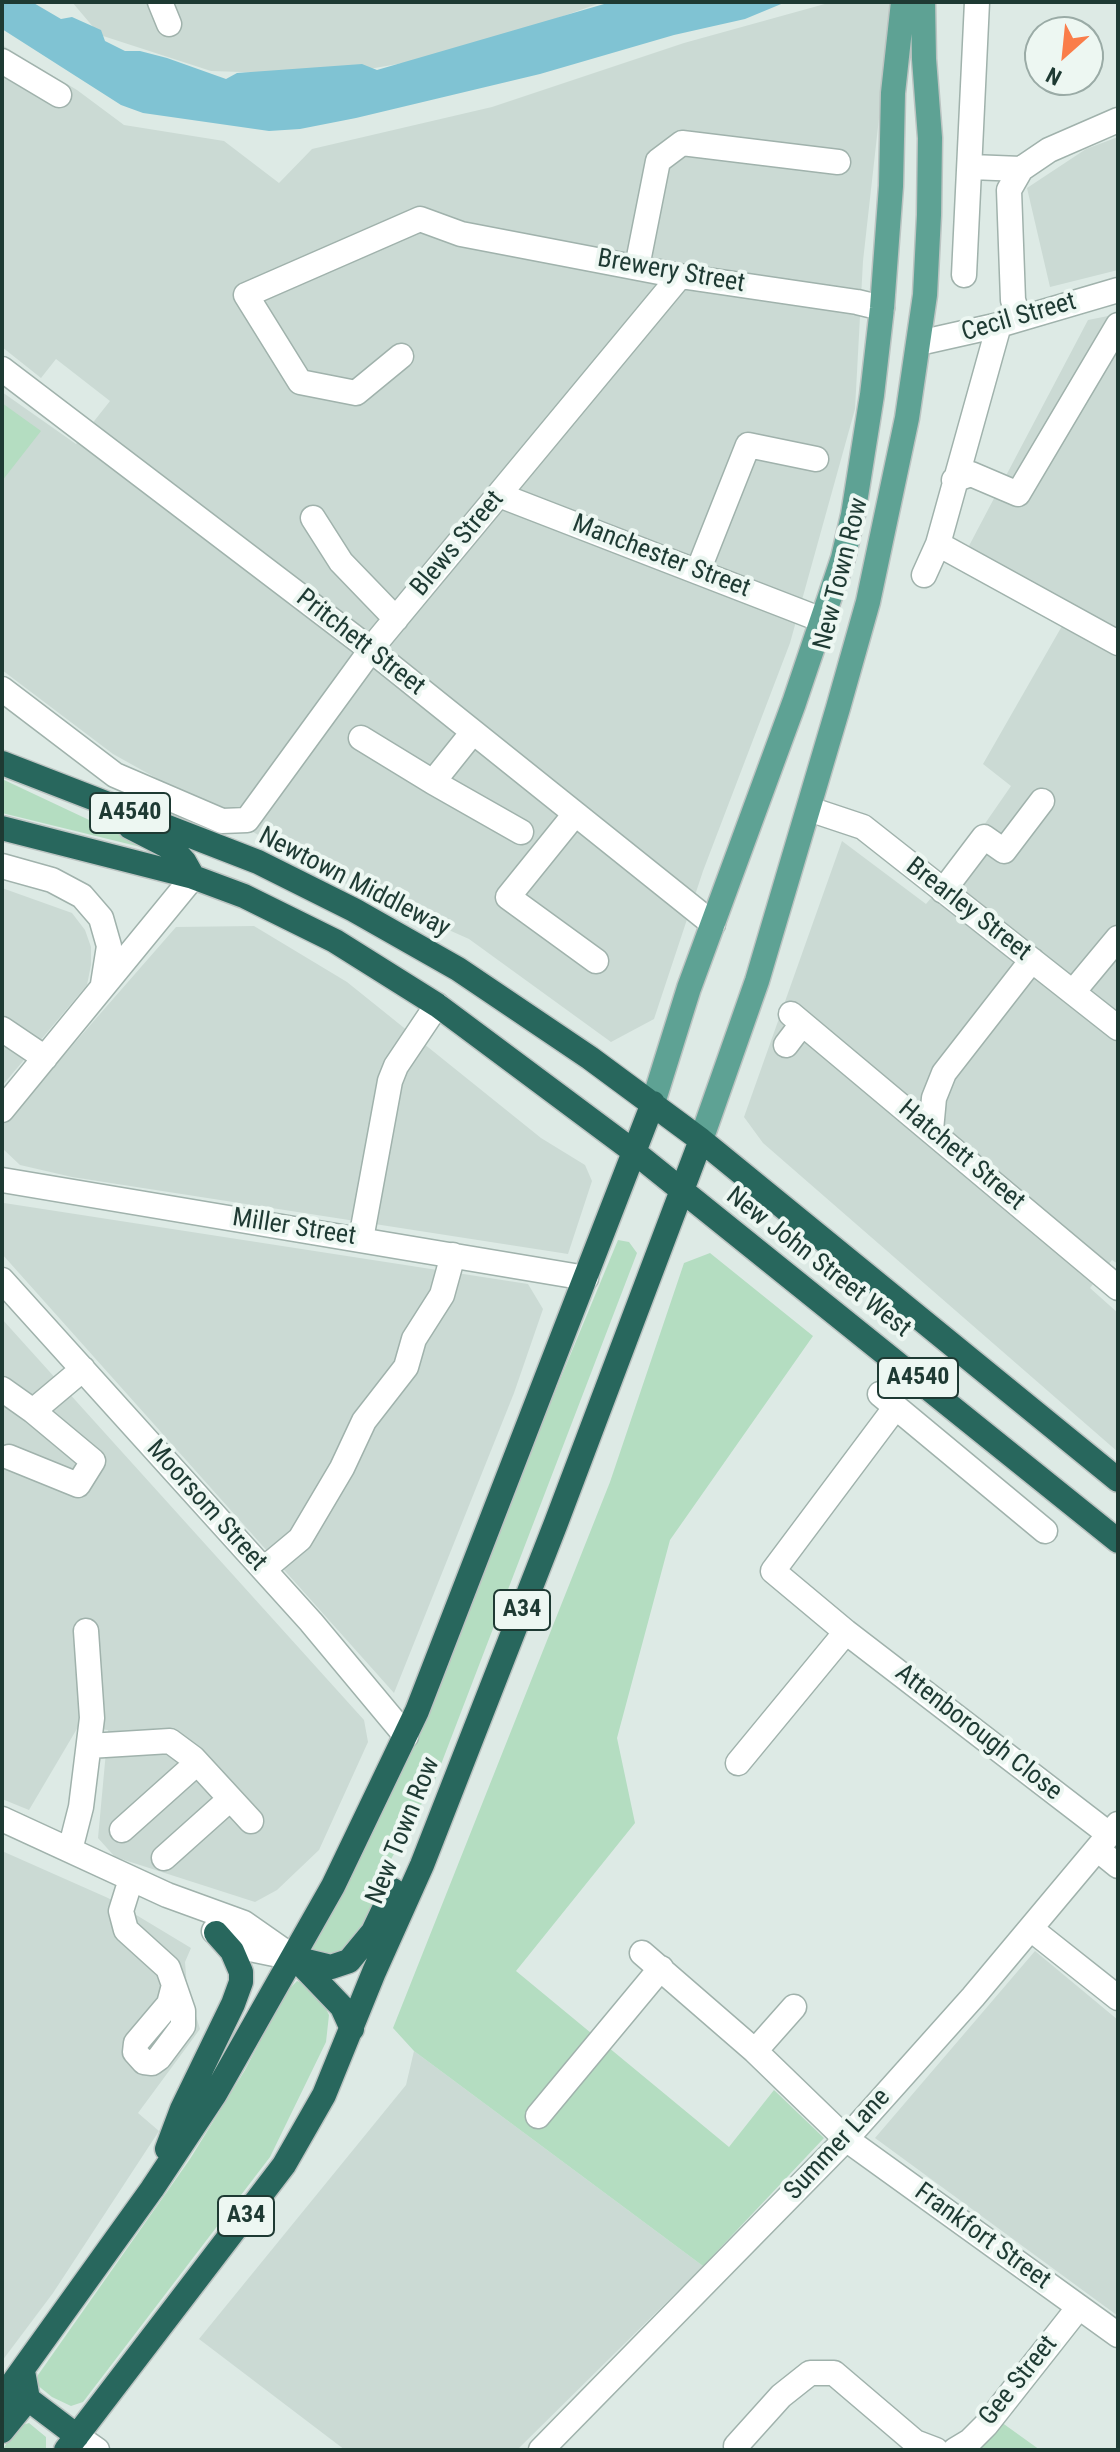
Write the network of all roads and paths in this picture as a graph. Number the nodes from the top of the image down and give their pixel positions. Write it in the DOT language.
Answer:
graph roads {
  1 [pos="903,2"];
  2 [pos="923,2"];
  3 [pos="977,2"];
  4 [pos="2,61"];
  5 [pos="59,95"];
  6 [pos="1118,120"];
  7 [pos="838,162"];
  8 [pos="971,167"];
  9 [pos="1021,169"];
  10 [pos="637,267"];
  11 [pos="964,275"];
  12 [pos="680,276"];
  13 [pos="1118,290"];
  14 [pos="882,302"];
  15 [pos="1009,322"];
  16 [pos="1118,325"];
  17 [pos="930,340"];
  18 [pos="401,356"];
  19 [pos="2,369"];
  20 [pos="816,459"];
  21 [pos="954,480"];
  22 [pos="499,495"];
  23 [pos="886,516"];
  24 [pos="313,518"];
  25 [pos="938,544"];
  26 [pos="698,571"];
  27 [pos="924,575"];
  28 [pos="396,619"];
  29 [pos="822,620"];
  30 [pos="1118,643"];
  31 [pos="371,650"];
  32 [pos="2,689"];
  33 [pos="473,732"];
  34 [pos="361,738"];
  35 [pos="2,763"];
  36 [pos="29,774"];
  37 [pos="433,782"];
  38 [pos="1042,801"];
  39 [pos="809,809"];
  40 [pos="575,814"];
  41 [pos="2,828"];
  42 [pos="521,832"];
  43 [pos="2,866"];
  44 [pos="193,877"];
  45 [pos="943,891"];
  46 [pos="713,924"];
  47 [pos="1118,938"];
  48 [pos="1032,960"];
  49 [pos="596,961"];
  50 [pos="102,987"];
  51 [pos="1073,992"];
  52 [pos="437,1005"];
  53 [pos="1118,1028"];
  54 [pos="2,1029"];
  55 [pos="786,1045"];
  56 [pos="45,1058"];
  57 [pos="653,1103"];
  58 [pos="2,1110"];
  59 [pos="931,1130"];
  60 [pos="701,1140"];
  61 [pos="633,1151"];
  62 [pos="2,1180"];
  63 [pos="683,1193"];
  64 [pos="361,1239"];
  65 [pos="453,1255"];
  66 [pos="586,1278"];
  67 [pos="2,1280"];
  68 [pos="1118,1288"];
  69 [pos="83,1369"];
  70 [pos="2,1389"];
  71 [pos="33,1411"];
  72 [pos="9,1457"];
  73 [pos="1118,1480"];
  74 [pos="1045,1531"];
  75 [pos="1118,1541"];
  76 [pos="264,1569"];
  77 [pos="86,1631"];
  78 [pos="846,1632"];
  79 [pos="406,1736"];
  80 [pos="89,1746"];
  81 [pos="197,1763"];
  82 [pos="738,1763"];
  83 [pos="454,1783"];
  84 [pos="230,1799"];
  85 [pos="2,1819"];
  86 [pos="251,1821"];
  87 [pos="122,1830"];
  88 [pos="1108,1836"];
  89 [pos="70,1850"];
  90 [pos="164,1858"];
  91 [pos="1118,1866"];
  92 [pos="131,1879"];
  93 [pos="167,1895"];
  94 [pos="1031,1929"];
  95 [pos="216,1933"];
  96 [pos="294,1958"];
  97 [pos="174,1985"];
  98 [pos="1118,1998"];
  99 [pos="794,2007"];
  100 [pos="352,2029"];
  101 [pos="755,2051"];
  102 [pos="538,2116"];
  103 [pos="846,2139"];
  104 [pos="152,2189"];
  105 [pos="1079,2307"];
  106 [pos="1118,2335"];
  107 [pos="23,2371"];
  108 [pos="2,2398"];
  109 [pos="28,2399"];
  110 [pos="2,2431"];
  111 [pos="72,2443"];
  112 [pos="736,2446"];
  113 [pos="97,2450"];
  114 [pos="541,2450"];
  115 [pos="936,2450"];
  116 [pos="955,2450"];
  1 -- 14 [label="main road, New Town Row"];
  2 -- 17 [label="main road, New Town Row"];
  3 -- 8 [label="street"];
  4 -- 5 [label="street"];
  6 -- 9 [label="street"];
  7 -- 10 [label="street"];
  8 -- 9 [label="street"];
  8 -- 11 [label="street"];
  9 -- 15 [label="street"];
  10 -- 12 [label="street, Brewery Street"];
  10 -- 18 [label="street, Brewery Street"];
  12 -- 14 [label="street, Brewery Street"];
  12 -- 22 [label="street, Blews Street"];
  13 -- 15 [label="street, Cecil Street"];
  14 -- 29 [label="main road, New Town Row"];
  15 -- 17 [label="street, Cecil Street"];
  15 -- 21 [label="street"];
  16 -- 21 [label="street"];
  17 -- 23 [label="main road, New Town Row"];
  19 -- 31 [label="street, Pritchett Street"];
  20 -- 26 [label="street"];
  21 -- 25 [label="street"];
  22 -- 26 [label="street, Manchester Street"];
  22 -- 28 [label="street, Blews Street"];
  23 -- 29 [label="main road"];
  23 -- 39 [label="main road, New Town Row"];
  24 -- 28 [label="street"];
  25 -- 27 [label="street"];
  25 -- 30 [label="street"];
  26 -- 29 [label="street, Manchester Street"];
  28 -- 31 [label="street, Blews Street"];
  29 -- 46 [label="main road, New Town Row"];
  31 -- 32 [label="street, Blews Street"];
  31 -- 33 [label="street, Pritchett Street"];
  33 -- 37 [label="street"];
  33 -- 40 [label="street, Pritchett Street"];
  34 -- 37 [label="street"];
  35 -- 36 [label="highway, Newtown Middleway / A4540"];
  36 -- 44 [label="highway"];
  36 -- 57 [label="highway, Newtown Middleway / A4540"];
  37 -- 42 [label="street"];
  38 -- 45 [label="street"];
  39 -- 45 [label="street, Brearley Street"];
  39 -- 60 [label="main road, New Town Row"];
  40 -- 46 [label="street, Pritchett Street"];
  40 -- 49 [label="street"];
  41 -- 44 [label="highway, A4540"];
  43 -- 50 [label="street"];
  44 -- 50 [label="street"];
  44 -- 52 [label="highway, A4540"];
  45 -- 48 [label="street, Brearley Street"];
  46 -- 57 [label="main road, New Town Row"];
  47 -- 51 [label="street"];
  48 -- 51 [label="street, Brearley Street"];
  48 -- 59 [label="street"];
  50 -- 56 [label="street"];
  51 -- 53 [label="street, Brearley Street"];
  52 -- 61 [label="highway, A4540"];
  52 -- 64 [label="street"];
  54 -- 56 [label="street"];
  55 -- 59 [label="street, Hatchett Street"];
  56 -- 58 [label="street"];
  57 -- 60 [label="highway, New John Street West / A4540"];
  57 -- 61 [label="highway, A34"];
  59 -- 68 [label="street, Hatchett Street"];
  60 -- 63 [label="highway, A34"];
  60 -- 73 [label="highway, New John Street West / A4540"];
  61 -- 63 [label="highway, New John Street West / A4540"];
  61 -- 66 [label="highway, New Town Row / A34"];
  62 -- 64 [label="street, Miller Street"];
  63 -- 75 [label="highway, New John Street West / A4540"];
  63 -- 83 [label="highway, New Town Row / A34"];
  64 -- 65 [label="street, Miller Street"];
  65 -- 66 [label="street, Miller Street"];
  65 -- 76 [label="street"];
  66 -- 79 [label="highway, New Town Row / A34"];
  67 -- 69 [label="street, Moorsom Street"];
  69 -- 71 [label="street"];
  69 -- 76 [label="street, Moorsom Street"];
  70 -- 71 [label="street"];
  71 -- 72 [label="street"];
  74 -- 78 [label="street, Attenborough Close"];
  76 -- 79 [label="street, Moorsom Street"];
  77 -- 80 [label="street"];
  78 -- 82 [label="street"];
  78 -- 88 [label="street, Attenborough Close"];
  79 -- 96 [label="highway, New Town Row / A34"];
  80 -- 81 [label="street"];
  80 -- 89 [label="street"];
  81 -- 84 [label="street"];
  81 -- 87 [label="street"];
  83 -- 96 [label="highway"];
  83 -- 100 [label="highway, New Town Row / A34"];
  84 -- 86 [label="street"];
  84 -- 90 [label="street"];
  85 -- 89 [label="street"];
  88 -- 91 [label="street, Attenborough Close"];
  88 -- 94 [label="street, Summer Lane"];
  89 -- 92 [label="street"];
  92 -- 93 [label="street"];
  92 -- 97 [label="street"];
  93 -- 95 [label="street"];
  93 -- 96 [label="street"];
  94 -- 98 [label="street"];
  94 -- 103 [label="street, Summer Lane"];
  95 -- 96 [label="street"];
  95 -- 104 [label="highway"];
  96 -- 100 [label="highway"];
  96 -- 104 [label="highway, New Town Row / A34"];
  99 -- 101 [label="street"];
  100 -- 111 [label="highway, New Town Row / A34"];
  101 -- 102 [label="street, Frankfort Street"];
  101 -- 103 [label="street, Frankfort Street"];
  103 -- 105 [label="street, Frankfort Street"];
  103 -- 114 [label="street, Summer Lane"];
  104 -- 107 [label="highway, New Town Row / A34"];
  105 -- 106 [label="street, Frankfort Street"];
  105 -- 116 [label="street, Gee Street"];
  107 -- 108 [label="highway, A34"];
  107 -- 109 [label="highway"];
  109 -- 110 [label="highway"];
  109 -- 111 [label="highway"];
  111 -- 113 [label="street"];
  112 -- 115 [label="street"];
}
